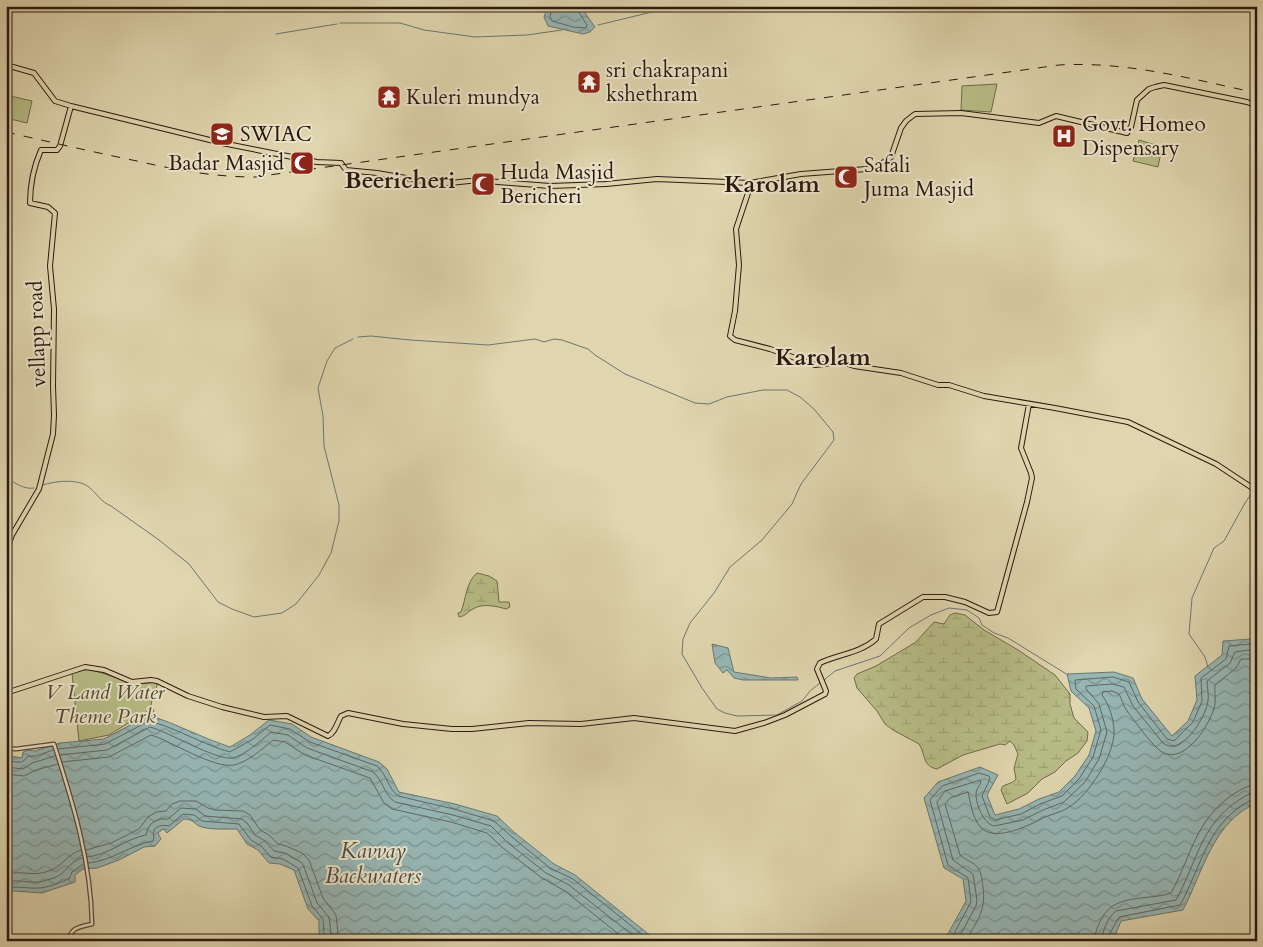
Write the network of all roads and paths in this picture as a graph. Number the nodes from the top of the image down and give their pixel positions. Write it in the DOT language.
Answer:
graph roads {
  1 [pos="6,65"];
  2 [pos="71,106"];
  3 [pos="1257,106"];
  4 [pos="750,182"];
  5 [pos="1029,404"];
  6 [pos="1257,490"];
  7 [pos="6,590"];
  8 [pos="6,692"];
  9 [pos="6,748"];
  10 [pos="70,941"];
  1 -- 2 [label="main road"];
  2 -- 4 [label="main road"];
  2 -- 7 [label="main road, vellapp road"];
  3 -- 4 [label="main road"];
  4 -- 5 [label="main road"];
  5 -- 6 [label="main road"];
  5 -- 8 [label="main road"];
  9 -- 10 [label="street"];
}
